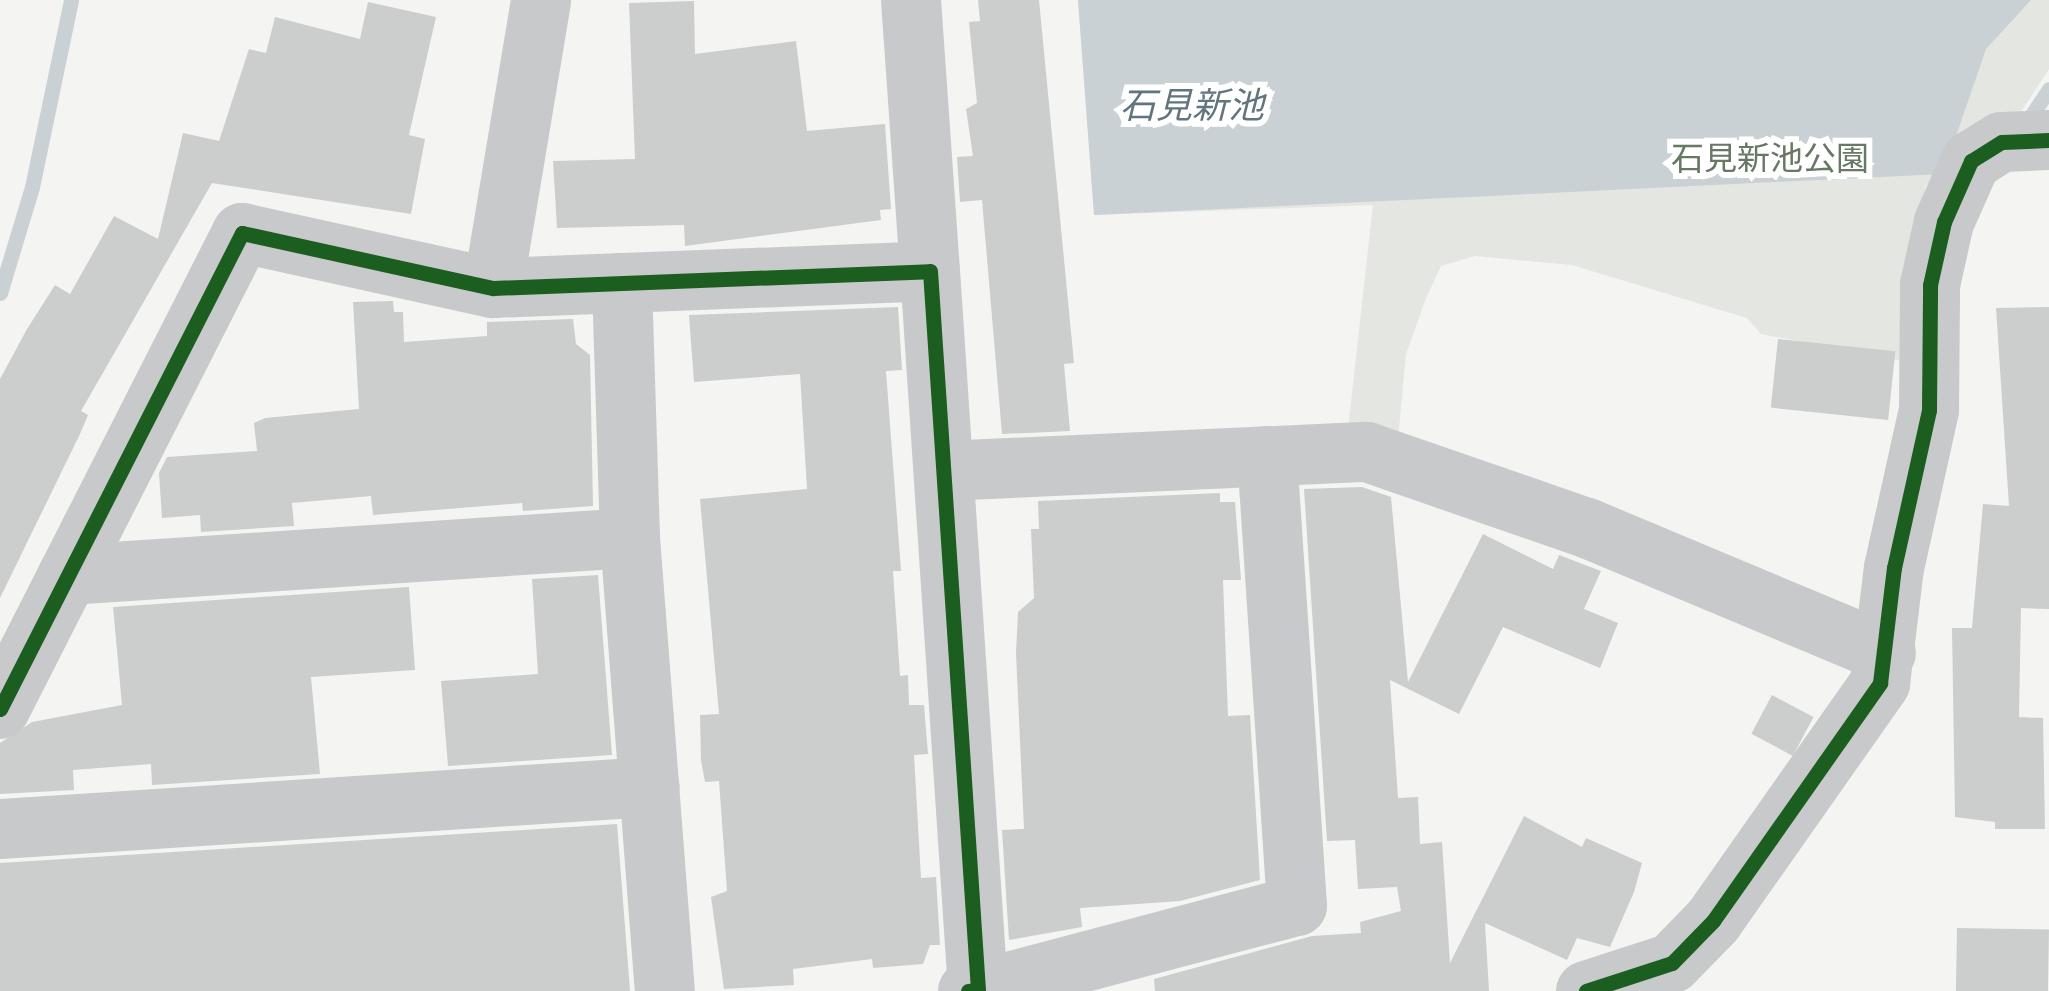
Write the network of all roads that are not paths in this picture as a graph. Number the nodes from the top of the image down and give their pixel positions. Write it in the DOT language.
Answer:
graph roads {
  1 [pos="911,0"];
  2 [pos="533,2"];
  3 [pos="2049,140"];
  4 [pos="930,271"];
  5 [pos="622,283"];
  6 [pos="493,288"];
  7 [pos="1267,456"];
  8 [pos="944,470"];
  9 [pos="630,538"];
  10 [pos="68,575"];
  11 [pos="1886,653"];
  12 [pos="0,709"];
  13 [pos="650,788"];
  14 [pos="0,829"];
  15 [pos="977,990"];
  16 [pos="665,991"];
  17 [pos="968,991"];
  18 [pos="1586,991"];
  1 -- 4 [label="street"];
  2 -- 6 [label="street"];
  3 -- 11 [label="street"];
  4 -- 5 [label="street"];
  4 -- 8 [label="street"];
  5 -- 6 [label="street"];
  5 -- 9 [label="street"];
  6 -- 10 [label="street"];
  7 -- 8 [label="street"];
  7 -- 11 [label="street"];
  7 -- 15 [label="street"];
  8 -- 15 [label="street"];
  9 -- 10 [label="street"];
  9 -- 13 [label="street"];
  10 -- 12 [label="street"];
  11 -- 18 [label="street"];
  13 -- 14 [label="street"];
  13 -- 16 [label="street"];
  15 -- 17 [label="street"];
}
